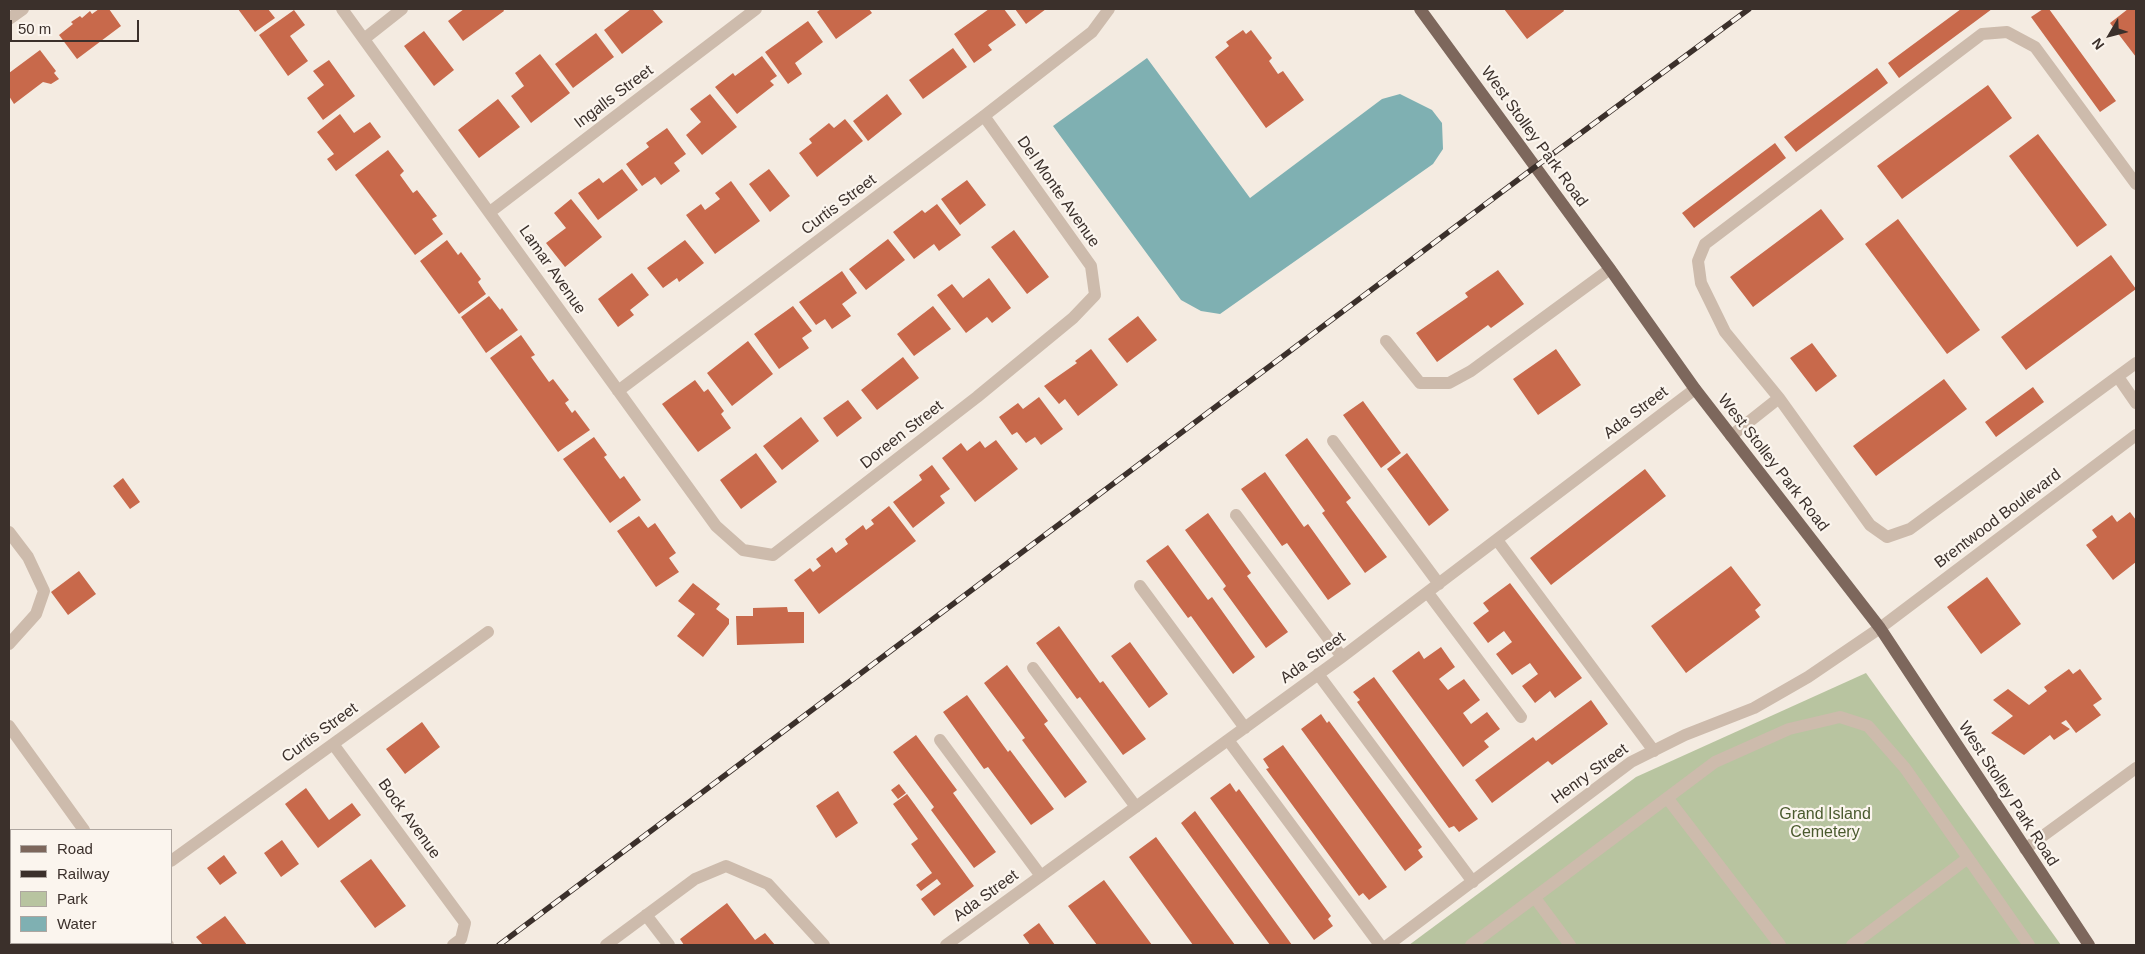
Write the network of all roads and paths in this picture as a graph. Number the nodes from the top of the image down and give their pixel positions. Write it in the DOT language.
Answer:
graph roads {
  1 [pos="342,9"];
  2 [pos="402,9"];
  3 [pos="756,9"];
  4 [pos="1109,9"];
  5 [pos="1420,9"];
  6 [pos="364,39"];
  7 [pos="984,116"];
  8 [pos="2136,184"];
  9 [pos="490,212"];
  10 [pos="1610,269"];
  11 [pos="1077,314"];
  12 [pos="1386,341"];
  13 [pos="2136,364"];
  14 [pos="2118,377"];
  15 [pos="1695,389"];
  16 [pos="618,391"];
  17 [pos="1779,398"];
  18 [pos="2136,403"];
  19 [pos="1731,436"];
  20 [pos="2136,438"];
  21 [pos="1333,441"];
  22 [pos="1236,515"];
  23 [pos="9,532"];
  24 [pos="1497,540"];
  25 [pos="739,546"];
  26 [pos="1439,584"];
  27 [pos="1140,586"];
  28 [pos="1428,593"];
  29 [pos="1880,628"];
  30 [pos="488,632"];
  31 [pos="9,644"];
  32 [pos="1342,657"];
  33 [pos="1033,668"];
  34 [pos="1318,674"];
  35 [pos="1521,717"];
  36 [pos="9,726"];
  37 [pos="1245,728"];
  38 [pos="940,740"];
  39 [pos="1228,740"];
  40 [pos="334,744"];
  41 [pos="1654,751"];
  42 [pos="2136,768"];
  43 [pos="1668,799"];
  44 [pos="1136,807"];
  45 [pos="83,829"];
  46 [pos="2025,849"];
  47 [pos="1968,858"];
  48 [pos="172,859"];
  49 [pos="1040,876"];
  50 [pos="1473,882"];
  51 [pos="1535,898"];
  52 [pos="646,915"];
  53 [pos="453,945"];
  54 [pos="606,945"];
  55 [pos="670,945"];
  56 [pos="824,945"];
  57 [pos="946,945"];
  58 [pos="1380,945"];
  59 [pos="1388,945"];
  60 [pos="1471,945"];
  61 [pos="1570,945"];
  62 [pos="1780,945"];
  63 [pos="1852,945"];
  64 [pos="2029,945"];
  65 [pos="2089,945"];
  1 -- 6 [label="street, Lamar Avenue"];
  2 -- 6 [label="street"];
  3 -- 9 [label="street, Ingalls Street"];
  4 -- 7 [label="street, Curtis Street"];
  5 -- 10 [label="main road, West Stolley Park Road"];
  6 -- 9 [label="street, Lamar Avenue"];
  7 -- 11 [label="street, Del Monte Avenue"];
  7 -- 16 [label="street, Curtis Street"];
  8 -- 17 [label="street"];
  9 -- 16 [label="street, Lamar Avenue"];
  10 -- 12 [label="street"];
  10 -- 15 [label="main road, West Stolley Park Road"];
  11 -- 25 [label="street, Doreen Street"];
  13 -- 14 [label="street"];
  14 -- 17 [label="street"];
  14 -- 18 [label="street"];
  15 -- 19 [label="main road, West Stolley Park Road"];
  15 -- 24 [label="street, Ada Street"];
  16 -- 25 [label="street, Lamar Avenue"];
  17 -- 19 [label="street"];
  19 -- 29 [label="main road, West Stolley Park Road"];
  20 -- 29 [label="street, Brentwood Boulevard"];
  21 -- 26 [label="street"];
  22 -- 32 [label="street"];
  23 -- 31 [label="street"];
  24 -- 26 [label="street, Ada Street"];
  24 -- 41 [label="street"];
  26 -- 28 [label="street, Ada Street"];
  27 -- 37 [label="street"];
  28 -- 32 [label="street, Ada Street"];
  28 -- 35 [label="street"];
  29 -- 41 [label="street, Henry Street"];
  29 -- 46 [label="main road, West Stolley Park Road"];
  30 -- 40 [label="street, Curtis Street"];
  32 -- 34 [label="street, Ada Street"];
  33 -- 44 [label="street"];
  34 -- 37 [label="street, Ada Street"];
  34 -- 50 [label="street"];
  36 -- 45 [label="street"];
  37 -- 39 [label="street, Ada Street"];
  38 -- 49 [label="street"];
  39 -- 44 [label="street, Ada Street"];
  39 -- 58 [label="street"];
  40 -- 48 [label="street, Curtis Street"];
  40 -- 53 [label="street, Bock Avenue"];
  41 -- 50 [label="street, Henry Street"];
  42 -- 46 [label="street"];
  43 -- 47 [label="street"];
  43 -- 51 [label="street"];
  43 -- 62 [label="street"];
  44 -- 49 [label="street, Ada Street"];
  46 -- 65 [label="main road, West Stolley Park Road"];
  47 -- 63 [label="street"];
  47 -- 64 [label="street"];
  49 -- 57 [label="street, Ada Street"];
  50 -- 59 [label="street, Henry Street"];
  51 -- 60 [label="street"];
  51 -- 61 [label="street"];
  52 -- 54 [label="street"];
  52 -- 55 [label="street"];
  52 -- 56 [label="street"];
}
